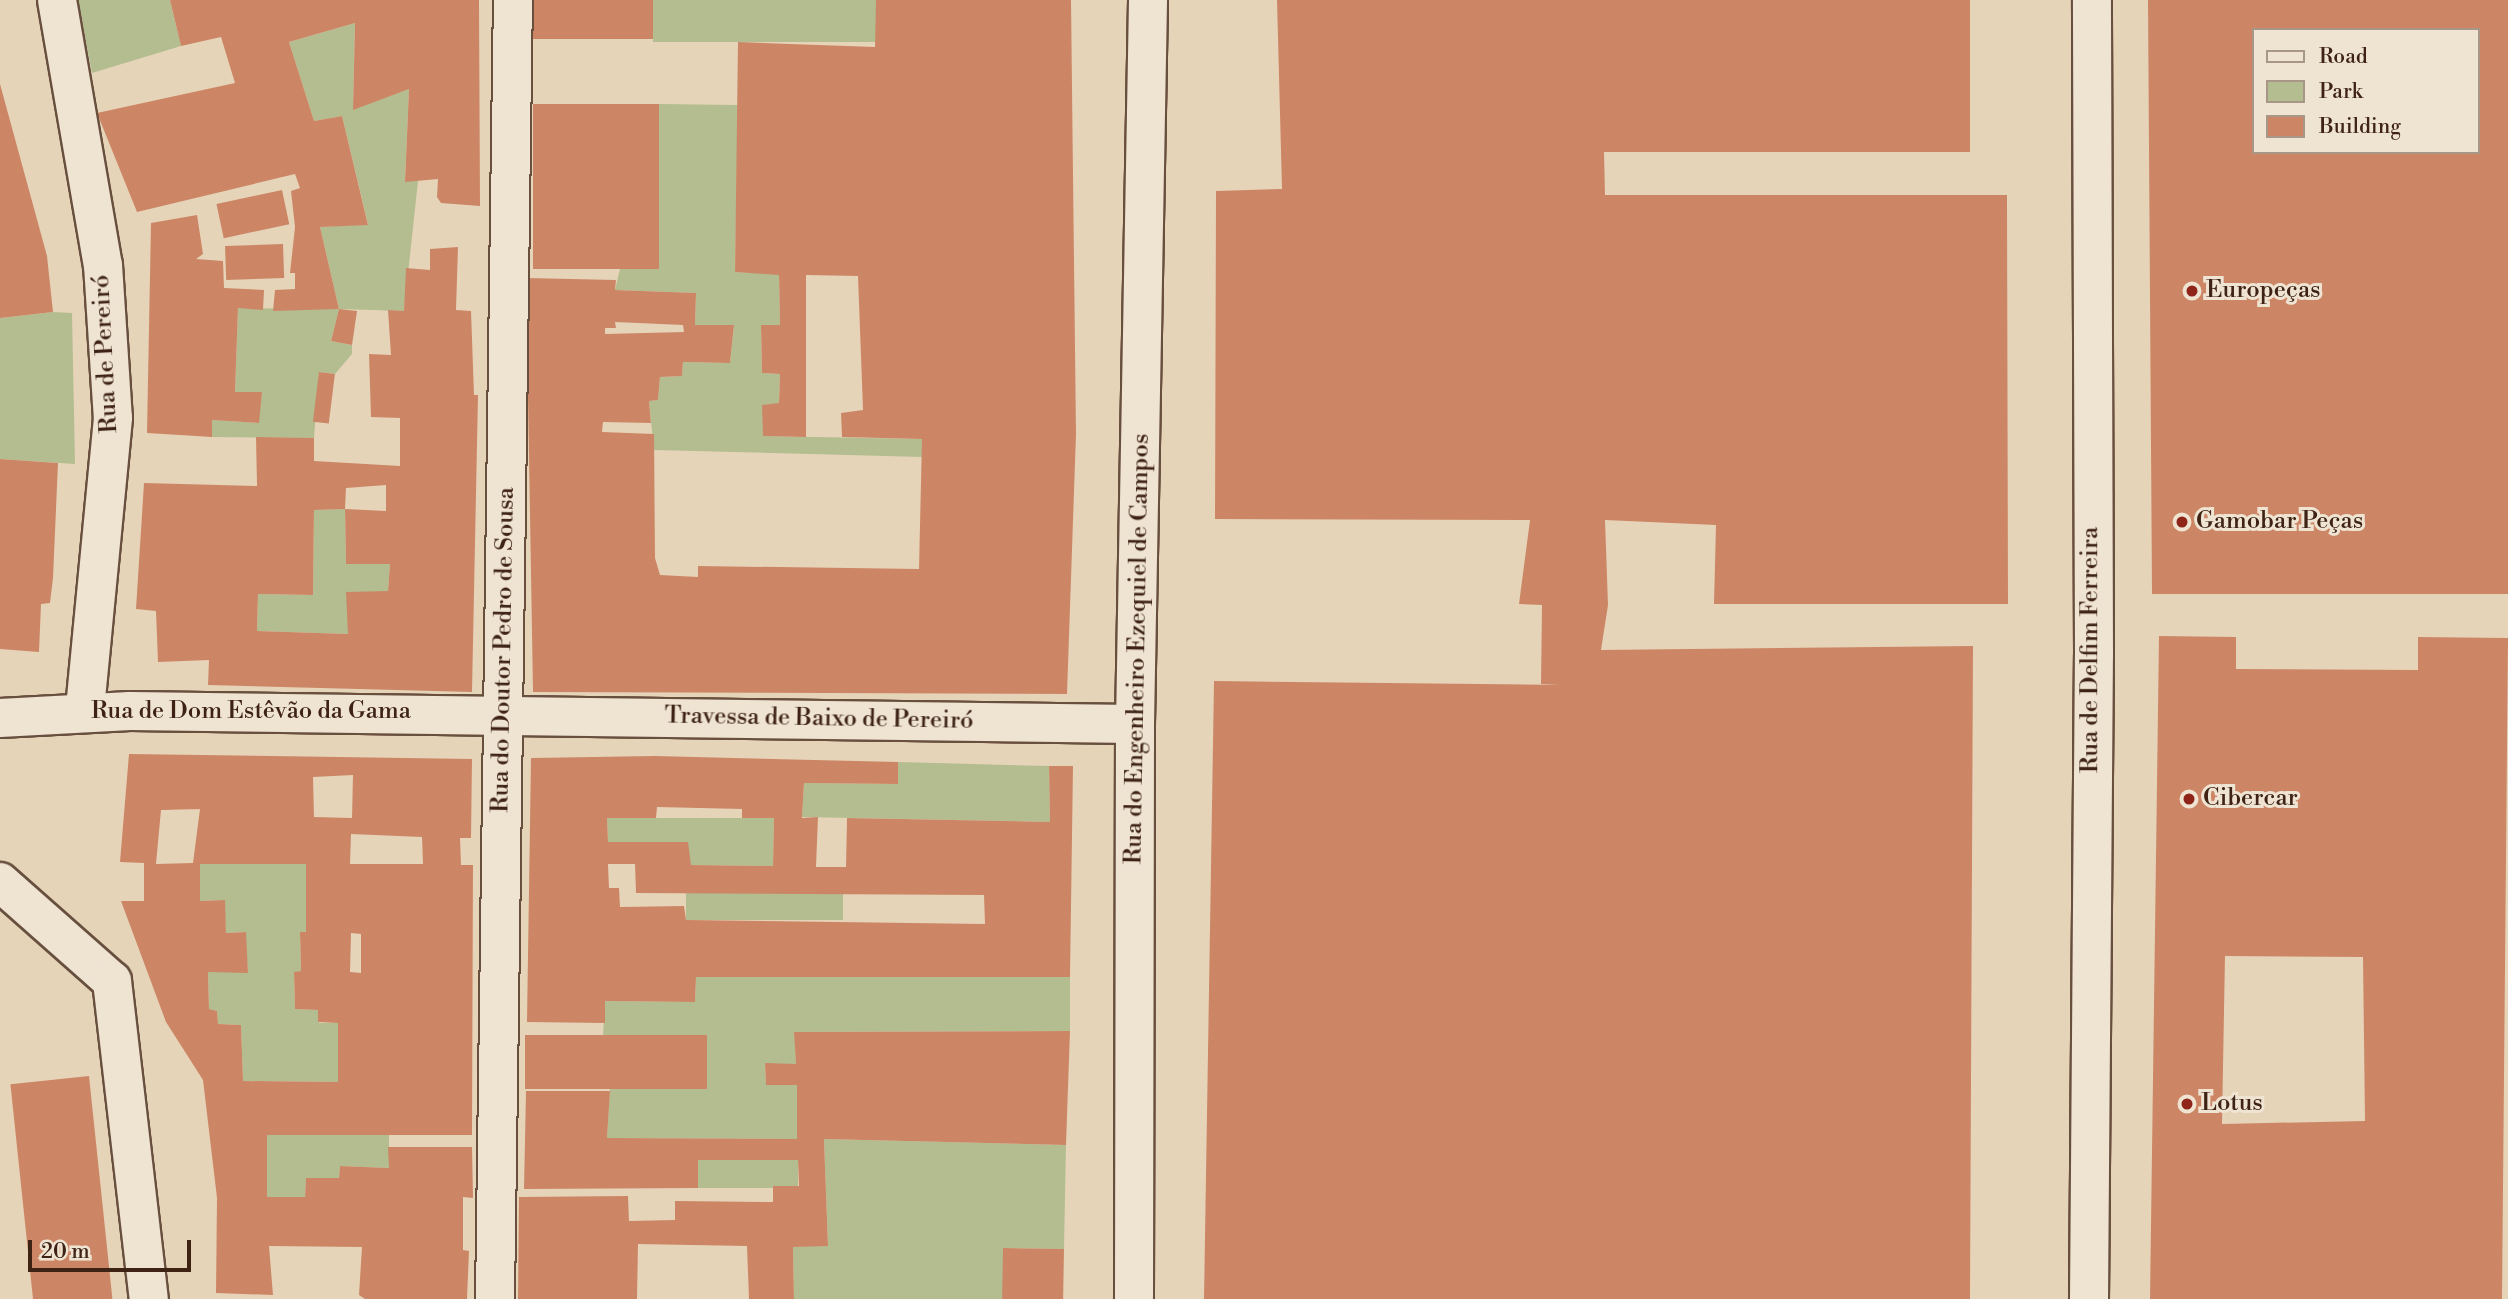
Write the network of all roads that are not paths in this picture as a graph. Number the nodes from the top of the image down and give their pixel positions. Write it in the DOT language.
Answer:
graph roads {
  1 [pos="57,0"];
  2 [pos="513,0"];
  3 [pos="1148,0"];
  4 [pos="2092,0"];
  5 [pos="85,711"];
  6 [pos="503,714"];
  7 [pos="0,718"];
  8 [pos="1135,724"];
  9 [pos="0,882"];
  10 [pos="149,1299"];
  11 [pos="495,1299"];
  12 [pos="1134,1299"];
  13 [pos="2089,1299"];
  1 -- 5 [label="street, Rua de Pereiró"];
  2 -- 6 [label="street, Rua do Doutor Pedro de Sousa"];
  3 -- 8 [label="street, Rua do Engenheiro Ezequiel de Campos"];
  4 -- 13 [label="street, Rua de Delfim Ferreira"];
  5 -- 6 [label="street, Rua de Dom Estêvão da Gama"];
  5 -- 7 [label="street, Rua de Dom Estêvão da Gama"];
  6 -- 8 [label="street, Travessa de Baixo de Pereiró"];
  6 -- 11 [label="street, Rua do Doutor Pedro de Sousa"];
  8 -- 12 [label="street, Rua do Engenheiro Ezequiel de Campos"];
  9 -- 10 [label="street"];
}
